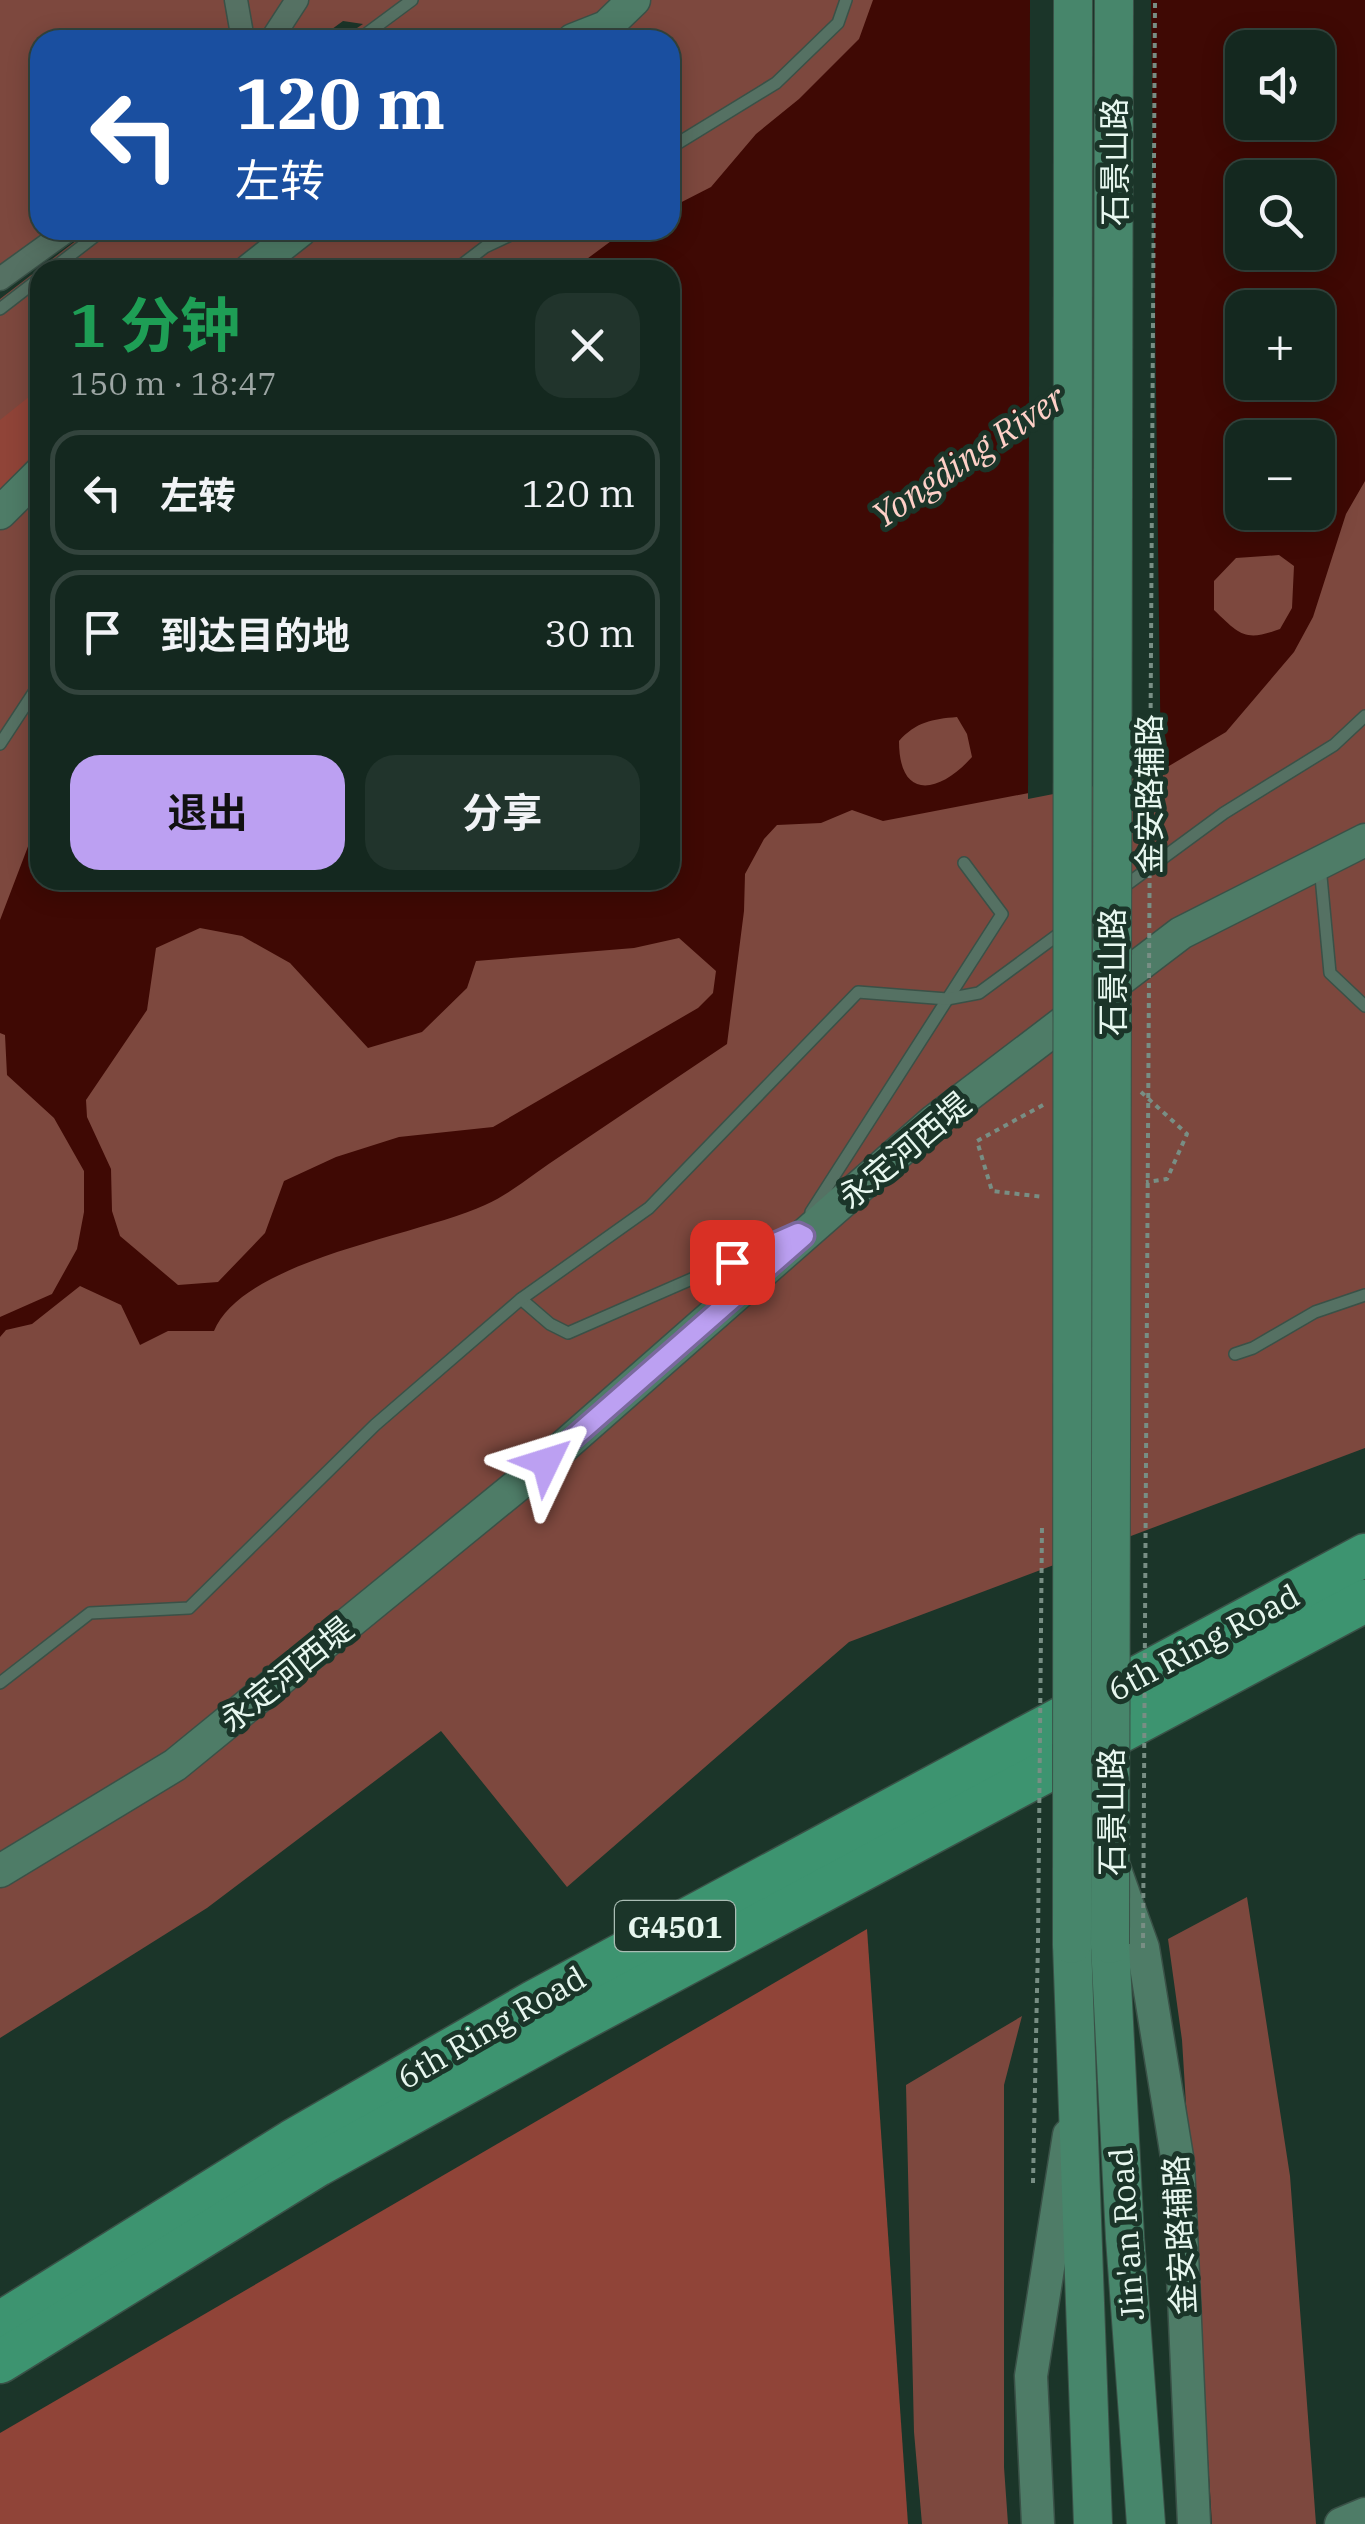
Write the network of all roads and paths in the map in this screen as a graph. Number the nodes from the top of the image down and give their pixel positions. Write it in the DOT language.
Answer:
graph roads {
  1 [pos="236,0"];
  2 [pos="297,0"];
  3 [pos="412,0"];
  4 [pos="634,0"];
  5 [pos="846,0"];
  6 [pos="1073,0"];
  7 [pos="1114,0"];
  8 [pos="1155,0"];
  9 [pos="241,30"];
  10 [pos="278,30"];
  11 [pos="372,30"];
  12 [pos="598,30"];
  13 [pos="680,142"];
  14 [pos="54,240"];
  15 [pos="91,240"];
  16 [pos="288,240"];
  17 [pos="500,240"];
  18 [pos="64,260"];
  19 [pos="263,260"];
  20 [pos="468,260"];
  21 [pos="0,280"];
  22 [pos="30,286"];
  23 [pos="0,309"];
  24 [pos="30,483"];
  25 [pos="0,513"];
  26 [pos="30,698"];
  27 [pos="1365,716"];
  28 [pos="0,744"];
  29 [pos="1365,840"];
  30 [pos="964,863"];
  31 [pos="1320,863"];
  32 [pos="1102,903"];
  33 [pos="1086,914"];
  34 [pos="947,999"];
  35 [pos="1365,1006"];
  36 [pos="1058,1097"];
  37 [pos="1044,1197"];
  38 [pos="801,1234"];
  39 [pos="1365,1295"];
  40 [pos="521,1299"];
  41 [pos="1236,1354"];
  42 [pos="1365,1555"];
  43 [pos="1365,1601"];
  44 [pos="0,1683"];
  45 [pos="0,1871"];
  46 [pos="1055,1944"];
  47 [pos="1127,1946"];
  48 [pos="1078,2081"];
  49 [pos="1034,2183"];
  50 [pos="0,2324"];
  51 [pos="0,2362"];
  52 [pos="1365,2514"];
  53 [pos="1038,2524"];
  54 [pos="1093,2524"];
  55 [pos="1146,2524"];
  56 [pos="1194,2524"];
  57 [pos="1341,2524"];
  1 -- 9 [label="street"];
  2 -- 10 [label="street"];
  3 -- 11 [label="lane"];
  4 -- 12 [label="street"];
  5 -- 13 [label="lane"];
  6 -- 46 [label="main road, 石景山路, bridge"];
  7 -- 47 [label="main road, 石景山路, bridge"];
  8 -- 47 [label="path, 金安路辅路, bridge"];
  14 -- 21 [label="street"];
  15 -- 18 [label="lane"];
  16 -- 19 [label="street"];
  17 -- 20 [label="lane"];
  22 -- 23 [label="lane"];
  24 -- 25 [label="street"];
  26 -- 28 [label="lane"];
  27 -- 32 [label="lane"];
  29 -- 31 [label="street, 永定河西堤"];
  30 -- 34 [label="lane"];
  31 -- 35 [label="lane"];
  31 -- 38 [label="street, 永定河西堤"];
  33 -- 34 [label="lane"];
  34 -- 38 [label="lane"];
  34 -- 40 [label="lane"];
  36 -- 37 [label="path"];
  38 -- 40 [label="lane"];
  38 -- 45 [label="street, 永定河西堤"];
  39 -- 41 [label="lane"];
  40 -- 44 [label="lane"];
  42 -- 50 [label="highway, 6th Ring Road / G4501"];
  43 -- 51 [label="highway, 6th Ring Road / G4501"];
  46 -- 48 [label="main road, Jin'an Road"];
  46 -- 49 [label="path"];
  47 -- 55 [label="main road, Jin'an Road"];
  47 -- 56 [label="street, 金安路辅路"];
  48 -- 53 [label="street"];
  48 -- 54 [label="main road, Jin'an Road"];
  52 -- 57 [label="street"];
}
